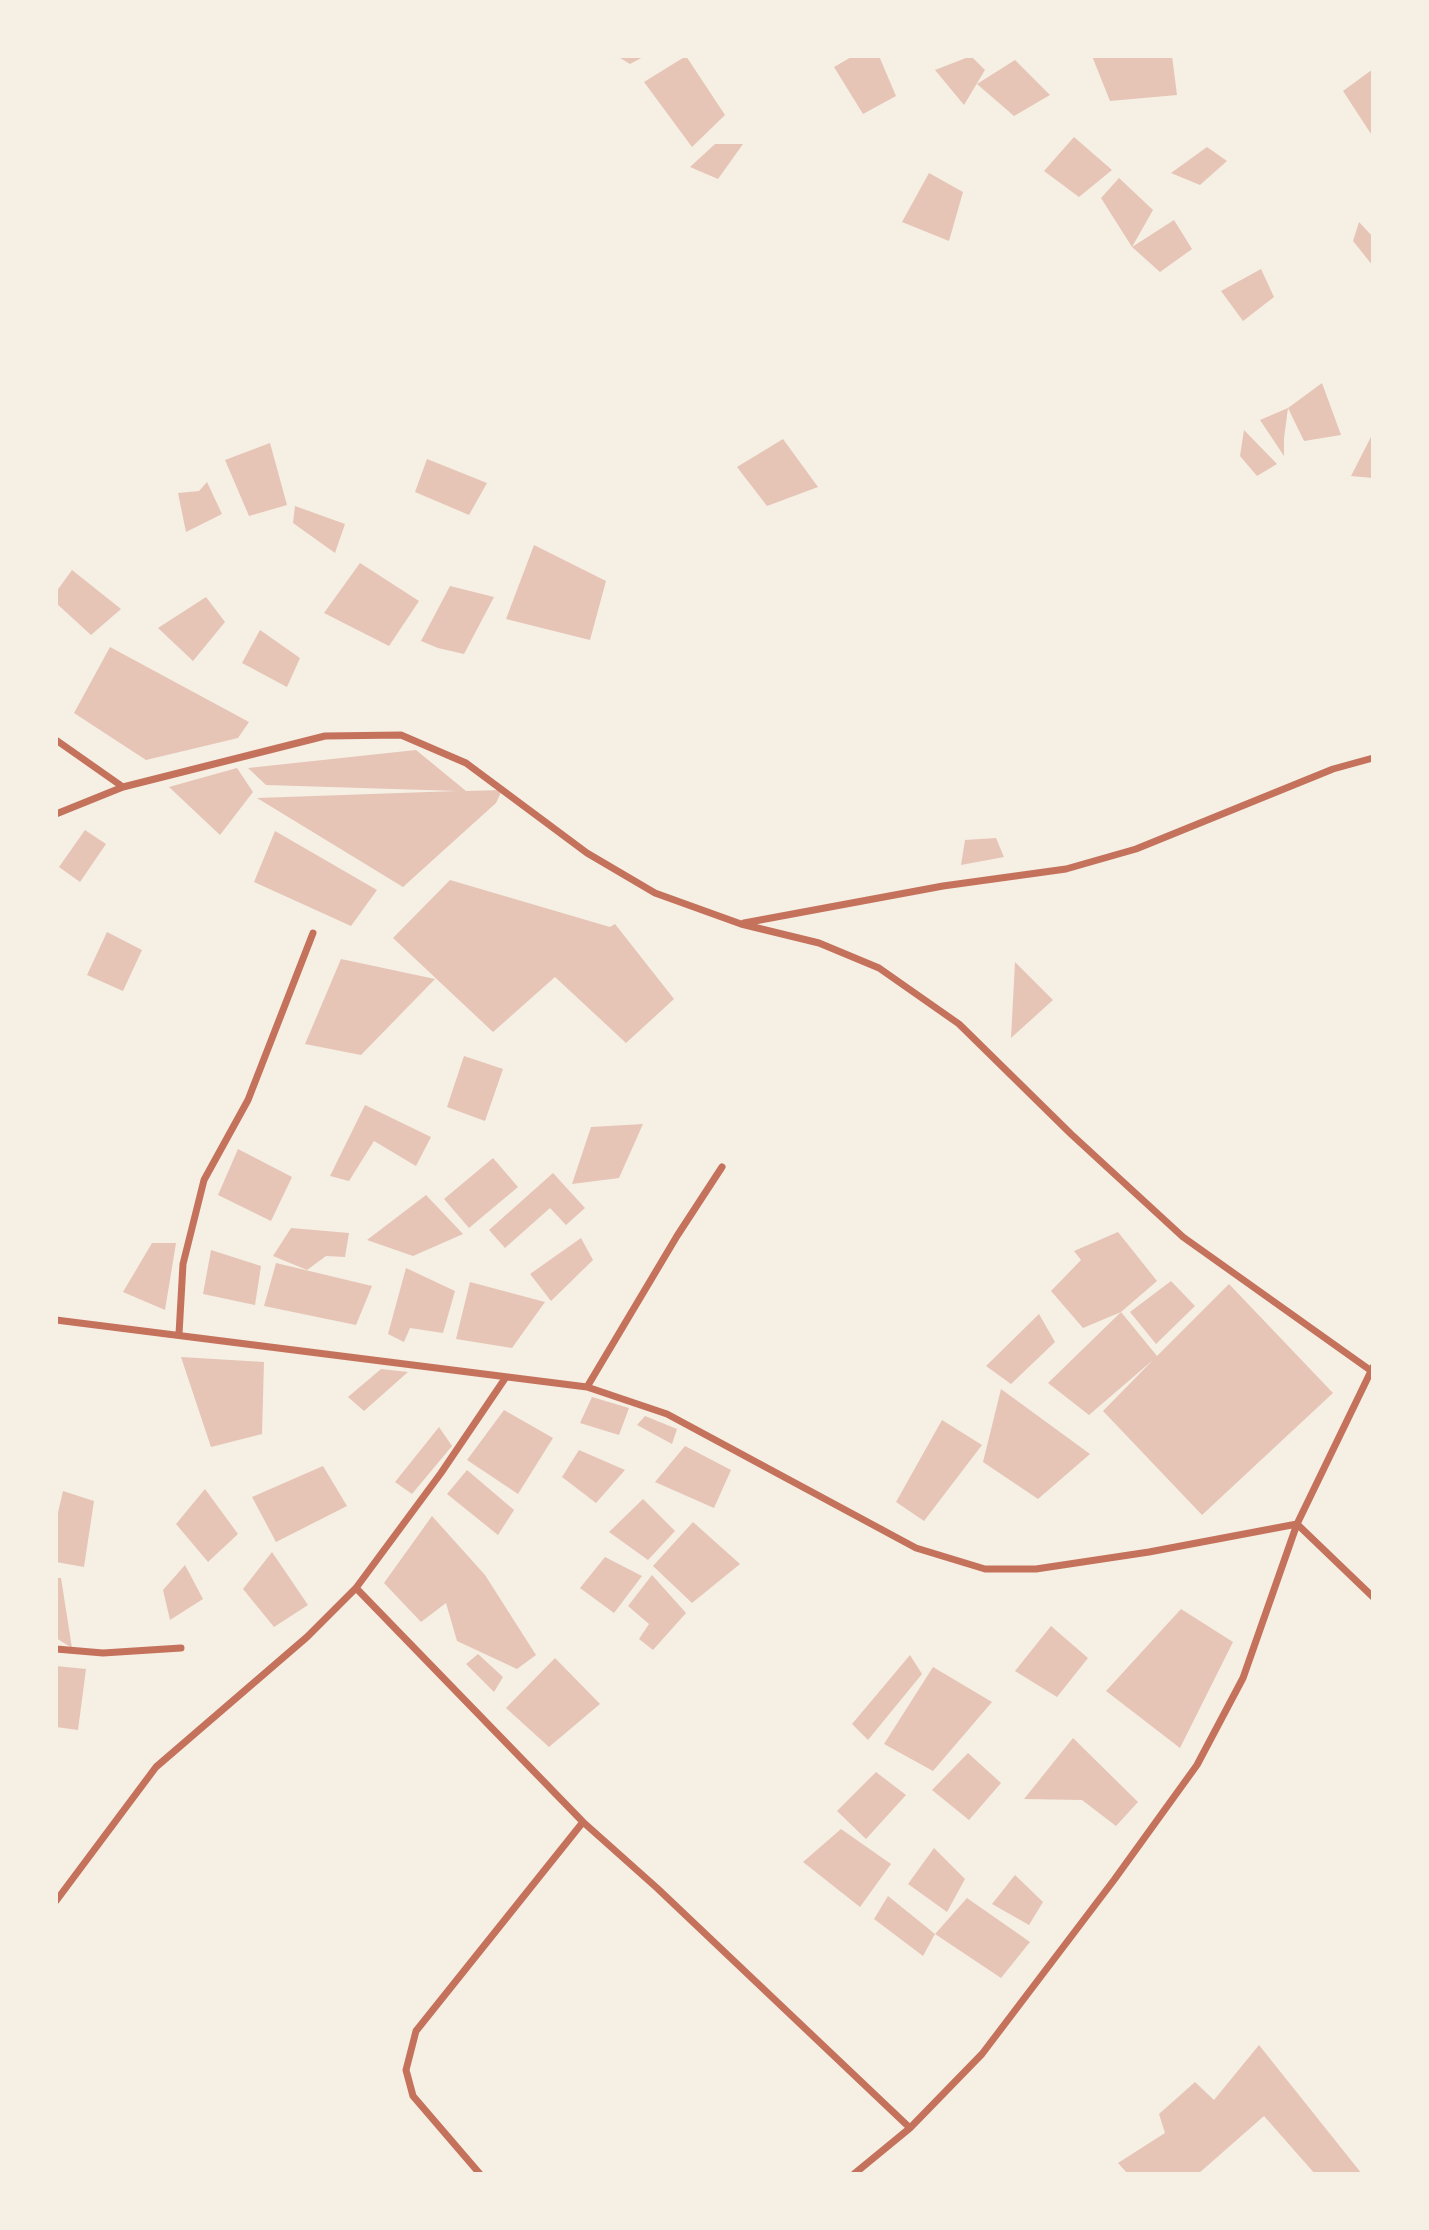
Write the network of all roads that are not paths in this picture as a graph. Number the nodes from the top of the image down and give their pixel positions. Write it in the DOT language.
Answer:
graph roads {
  1 [pos="56,740"];
  2 [pos="1373,758"];
  3 [pos="123,787"];
  4 [pos="56,814"];
  5 [pos="741,924"];
  6 [pos="313,933"];
  7 [pos="722,1167"];
  8 [pos="56,1320"];
  9 [pos="179,1334"];
  10 [pos="1371,1368"];
  11 [pos="506,1377"];
  12 [pos="587,1387"];
  13 [pos="1297,1524"];
  14 [pos="356,1588"];
  15 [pos="1373,1597"];
  16 [pos="181,1648"];
  17 [pos="56,1649"];
  18 [pos="583,1822"];
  19 [pos="56,1901"];
  20 [pos="910,2129"];
  21 [pos="480,2174"];
  22 [pos="854,2174"];
  1 -- 3 [label="street"];
  2 -- 5 [label="street"];
  3 -- 4 [label="street"];
  3 -- 5 [label="street"];
  5 -- 10 [label="street"];
  6 -- 9 [label="street"];
  7 -- 12 [label="street"];
  8 -- 9 [label="street"];
  9 -- 11 [label="street"];
  10 -- 13 [label="street"];
  11 -- 12 [label="street"];
  11 -- 14 [label="street"];
  12 -- 13 [label="street"];
  13 -- 15 [label="street"];
  13 -- 20 [label="street"];
  14 -- 18 [label="street"];
  14 -- 19 [label="street"];
  16 -- 17 [label="street"];
  18 -- 20 [label="street"];
  18 -- 21 [label="street"];
  20 -- 22 [label="street"];
}
